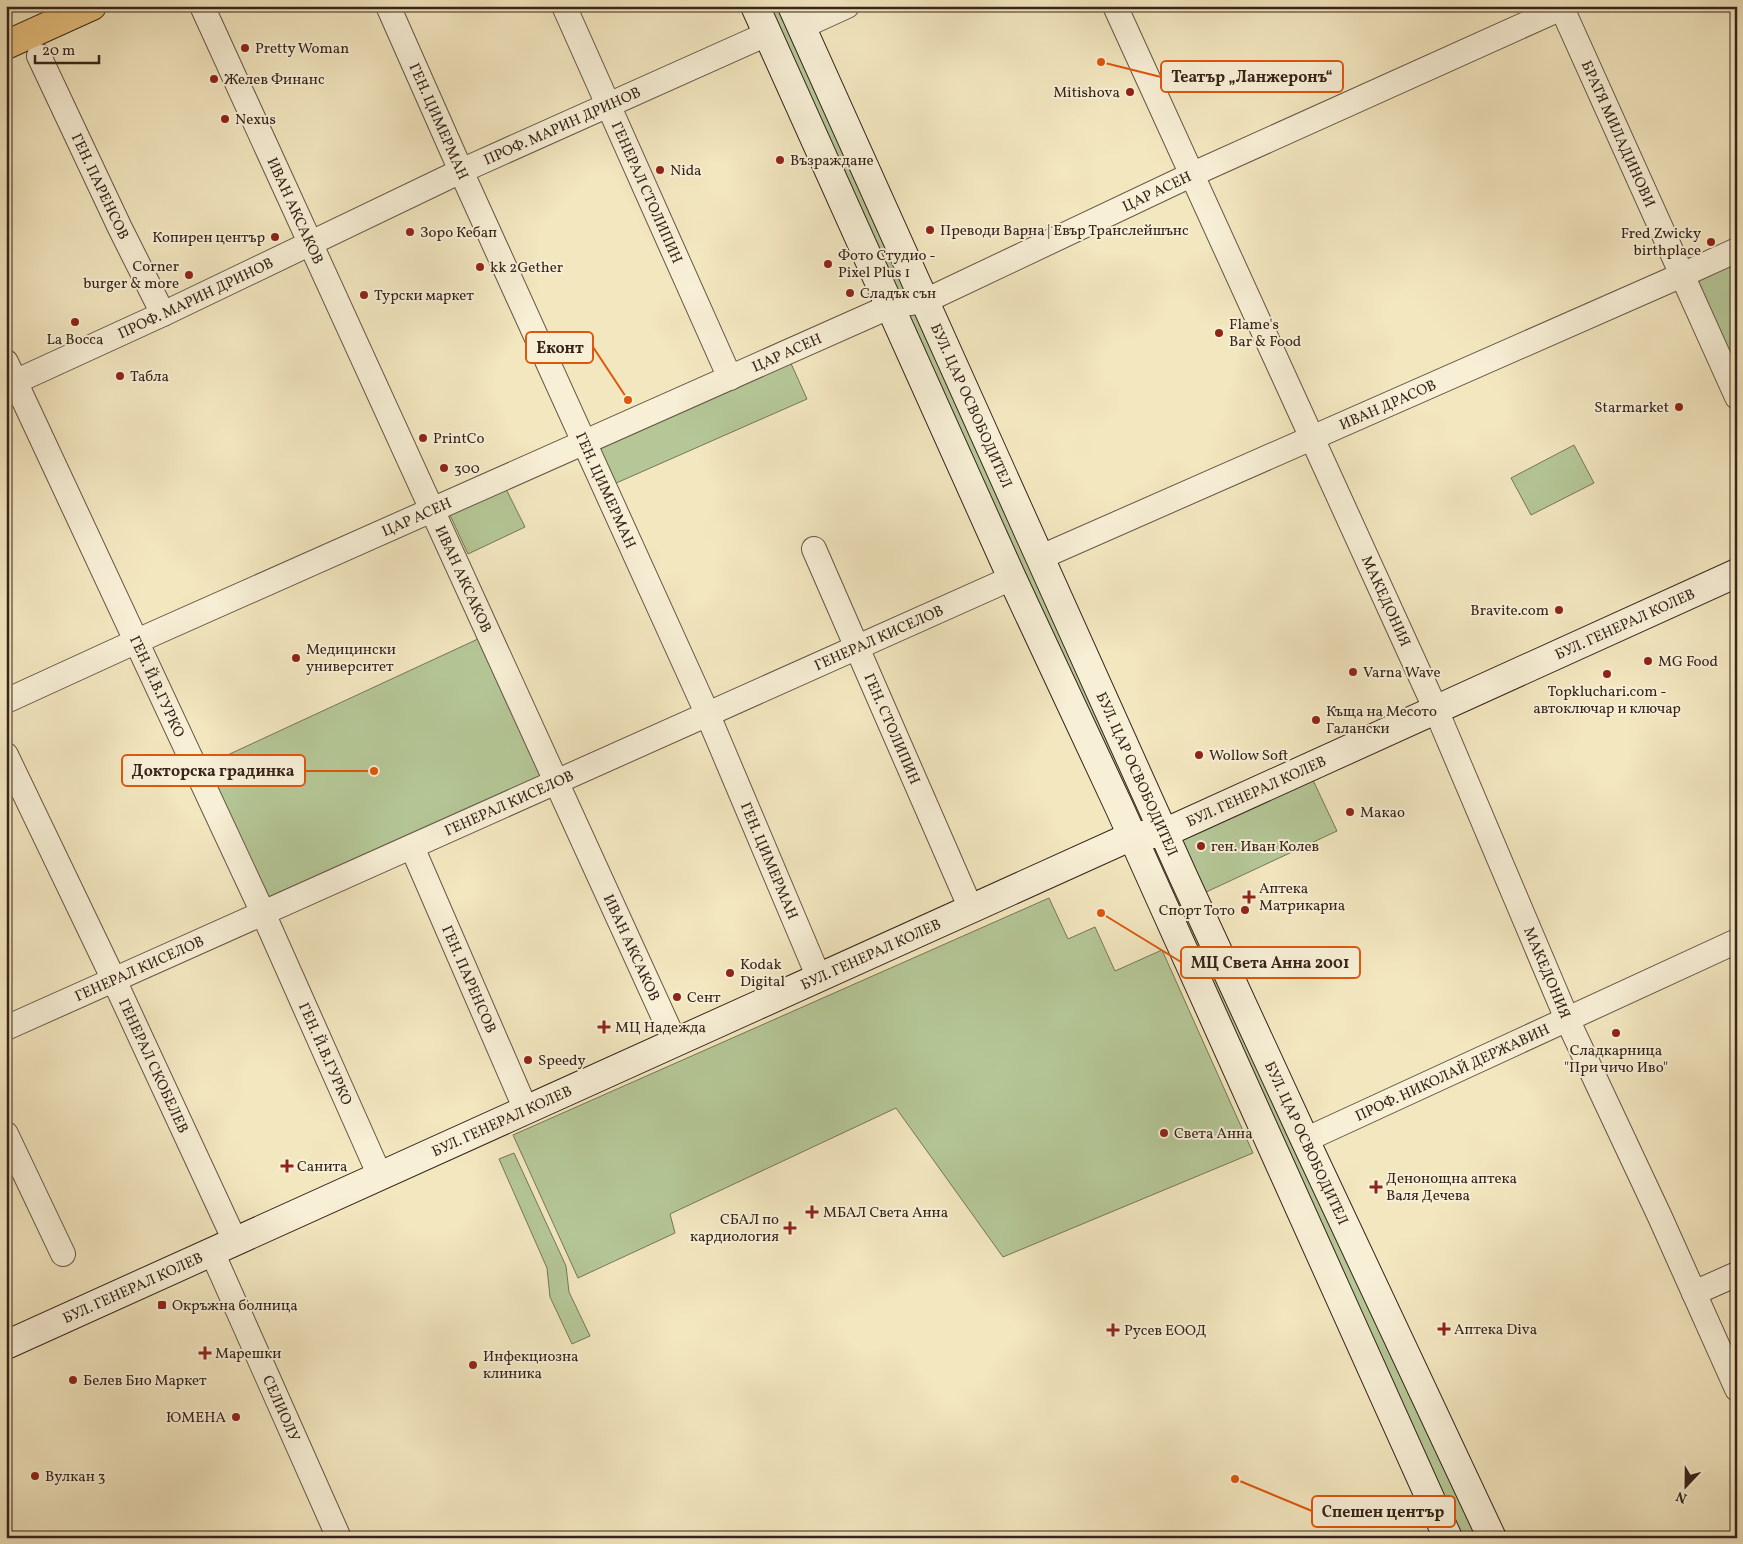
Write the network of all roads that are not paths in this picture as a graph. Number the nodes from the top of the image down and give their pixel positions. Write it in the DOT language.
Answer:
graph roads {
  1 [pos="92,6"];
  2 [pos="202,6"];
  3 [pos="388,6"];
  4 [pos="564,6"];
  5 [pos="755,6"];
  6 [pos="847,6"];
  7 [pos="1116,6"];
  8 [pos="1563,7"];
  9 [pos="796,16"];
  10 [pos="767,34"];
  11 [pos="6,45"];
  12 [pos="39,56"];
  13 [pos="607,106"];
  14 [pos="461,171"];
  15 [pos="1193,174"];
  16 [pos="310,243"];
  17 [pos="1737,250"];
  18 [pos="1682,275"];
  19 [pos="925,301"];
  20 [pos="891,306"];
  21 [pos="163,314"];
  22 [pos="10,377"];
  23 [pos="730,378"];
  24 [pos="1737,397"];
  25 [pos="1313,437"];
  26 [pos="585,443"];
  27 [pos="433,510"];
  28 [pos="814,549"];
  29 [pos="1039,558"];
  30 [pos="1737,573"];
  31 [pos="1012,578"];
  32 [pos="137,641"];
  33 [pos="856,647"];
  34 [pos="6,701"];
  35 [pos="1436,710"];
  36 [pos="707,714"];
  37 [pos="6,755"];
  38 [pos="556,782"];
  39 [pos="1164,833"];
  40 [pos="1132,836"];
  41 [pos="412,847"];
  42 [pos="971,909"];
  43 [pos="263,913"];
  44 [pos="1737,941"];
  45 [pos="818,978"];
  46 [pos="114,980"];
  47 [pos="1568,1019"];
  48 [pos="6,1028"];
  49 [pos="675,1042"];
  50 [pos="526,1110"];
  51 [pos="6,1134"];
  52 [pos="1304,1140"];
  53 [pos="380,1176"];
  54 [pos="224,1247"];
  55 [pos="63,1254"];
  56 [pos="1737,1274"];
  57 [pos="1694,1293"];
  58 [pos="6,1345"];
  59 [pos="1737,1389"];
  60 [pos="1470,1490"];
  61 [pos="1435,1507"];
  62 [pos="340,1538"];
  63 [pos="1448,1538"];
  64 [pos="1492,1538"];
  1 -- 11 [label="main road"];
  2 -- 16 [label="street, ИВАН АКСАКОВ"];
  3 -- 14 [label="street, ГЕН. ЦИМЕРМАН"];
  4 -- 13 [label="street, ГЕНЕРАЛ СТОЛИПИН"];
  5 -- 10 [label="main road, БУЛ. ЦАР ОСВОБОДИТЕЛ"];
  6 -- 9 [label="street"];
  7 -- 15 [label="street, МАКЕДОНИЯ"];
  8 -- 15 [label="street, ЦАР АСЕН"];
  8 -- 18 [label="street, БРАТЯ МИЛАДИНОВИ"];
  9 -- 19 [label="main road, БУЛ. ЦАР ОСВОБОДИТЕЛ"];
  10 -- 13 [label="street, ПРОФ. МАРИН ДРИНОВ"];
  10 -- 20 [label="main road, БУЛ. ЦАР ОСВОБОДИТЕЛ"];
  12 -- 21 [label="street, ГЕН. ПАРЕНСОВ"];
  13 -- 14 [label="street, ПРОФ. МАРИН ДРИНОВ"];
  13 -- 23 [label="street, ГЕНЕРАЛ СТОЛИПИН"];
  14 -- 16 [label="street, ПРОФ. МАРИН ДРИНОВ"];
  14 -- 26 [label="street, ГЕН. ЦИМЕРМАН"];
  15 -- 19 [label="street, ЦАР АСЕН"];
  15 -- 25 [label="street, МАКЕДОНИЯ"];
  16 -- 21 [label="street, ПРОФ. МАРИН ДРИНОВ"];
  16 -- 27 [label="street, ИВАН АКСАКОВ"];
  17 -- 18 [label="street, ИВАН ДРАСОВ"];
  18 -- 24 [label="street, БРАТЯ МИЛАДИНОВИ"];
  18 -- 25 [label="street, ИВАН ДРАСОВ"];
  19 -- 20 [label="street, ЦАР АСЕН"];
  19 -- 29 [label="main road, БУЛ. ЦАР ОСВОБОДИТЕЛ"];
  20 -- 23 [label="street, ЦАР АСЕН"];
  20 -- 31 [label="main road, БУЛ. ЦАР ОСВОБОДИТЕЛ"];
  21 -- 22 [label="street, ПРОФ. МАРИН ДРИНОВ"];
  22 -- 32 [label="street, ГЕН. Й.В.ГУРКО"];
  23 -- 26 [label="street, ЦАР АСЕН"];
  25 -- 29 [label="street, ИВАН ДРАСОВ"];
  25 -- 35 [label="street, МАКЕДОНИЯ"];
  26 -- 27 [label="street, ЦАР АСЕН"];
  26 -- 36 [label="street, ГЕН. ЦИМЕРМАН"];
  27 -- 32 [label="street, ЦАР АСЕН"];
  27 -- 38 [label="street, ИВАН АКСАКОВ"];
  28 -- 33 [label="street, ГЕН. СТОЛИПИН"];
  29 -- 39 [label="main road, БУЛ. ЦАР ОСВОБОДИТЕЛ"];
  30 -- 35 [label="main road, БУЛ. ГЕНЕРАЛ КОЛЕВ"];
  31 -- 33 [label="street, ГЕНЕРАЛ КИСЕЛОВ"];
  31 -- 40 [label="main road, БУЛ. ЦАР ОСВОБОДИТЕЛ"];
  32 -- 34 [label="street, ЦАР АСЕН"];
  32 -- 43 [label="street, ГЕН. Й.В.ГУРКО"];
  33 -- 36 [label="street, ГЕНЕРАЛ КИСЕЛОВ"];
  33 -- 42 [label="street, ГЕН. СТОЛИПИН"];
  35 -- 39 [label="main road, БУЛ. ГЕНЕРАЛ КОЛЕВ"];
  35 -- 47 [label="street, МАКЕДОНИЯ"];
  36 -- 38 [label="street, ГЕНЕРАЛ КИСЕЛОВ"];
  36 -- 45 [label="street, ГЕН. ЦИМЕРМАН"];
  37 -- 46 [label="street, ГЕНЕРАЛ СКОБЕЛЕВ"];
  38 -- 41 [label="street, ГЕНЕРАЛ КИСЕЛОВ"];
  38 -- 49 [label="street, ИВАН АКСАКОВ"];
  39 -- 40 [label="main road, БУЛ. ГЕНЕРАЛ КОЛЕВ"];
  39 -- 52 [label="main road, БУЛ. ЦАР ОСВОБОДИТЕЛ"];
  40 -- 42 [label="main road, БУЛ. ГЕНЕРАЛ КОЛЕВ"];
  40 -- 61 [label="main road, БУЛ. ЦАР ОСВОБОДИТЕЛ"];
  41 -- 43 [label="street, ГЕНЕРАЛ КИСЕЛОВ"];
  41 -- 50 [label="street, ГЕН. ПАРЕНСОВ"];
  42 -- 45 [label="main road, БУЛ. ГЕНЕРАЛ КОЛЕВ"];
  43 -- 46 [label="street, ГЕНЕРАЛ КИСЕЛОВ"];
  43 -- 53 [label="street, ГЕН. Й.В.ГУРКО"];
  44 -- 47 [label="street, ПРОФ. НИКОЛАЙ ДЕРЖАВИН"];
  45 -- 49 [label="main road, БУЛ. ГЕНЕРАЛ КОЛЕВ"];
  46 -- 48 [label="street, ГЕНЕРАЛ КИСЕЛОВ"];
  46 -- 54 [label="street, ГЕНЕРАЛ СКОБЕЛЕВ"];
  47 -- 52 [label="street, ПРОФ. НИКОЛАЙ ДЕРЖАВИН"];
  47 -- 57 [label="street, МАКЕДОНИЯ"];
  49 -- 50 [label="main road, БУЛ. ГЕНЕРАЛ КОЛЕВ"];
  50 -- 53 [label="main road, БУЛ. ГЕНЕРАЛ КОЛЕВ"];
  51 -- 55 [label="street"];
  52 -- 60 [label="main road, БУЛ. ЦАР ОСВОБОДИТЕЛ"];
  53 -- 54 [label="main road, БУЛ. ГЕНЕРАЛ КОЛЕВ"];
  54 -- 58 [label="main road, БУЛ. ГЕНЕРАЛ КОЛЕВ"];
  54 -- 62 [label="street, СЕЛИОЛУ"];
  56 -- 57 [label="street"];
  57 -- 59 [label="street, МАКЕДОНИЯ"];
  60 -- 61 [label="main road"];
  60 -- 64 [label="main road, БУЛ. ЦАР ОСВОБОДИТЕЛ"];
  61 -- 63 [label="main road, БУЛ. ЦАР ОСВОБОДИТЕЛ"];
}
